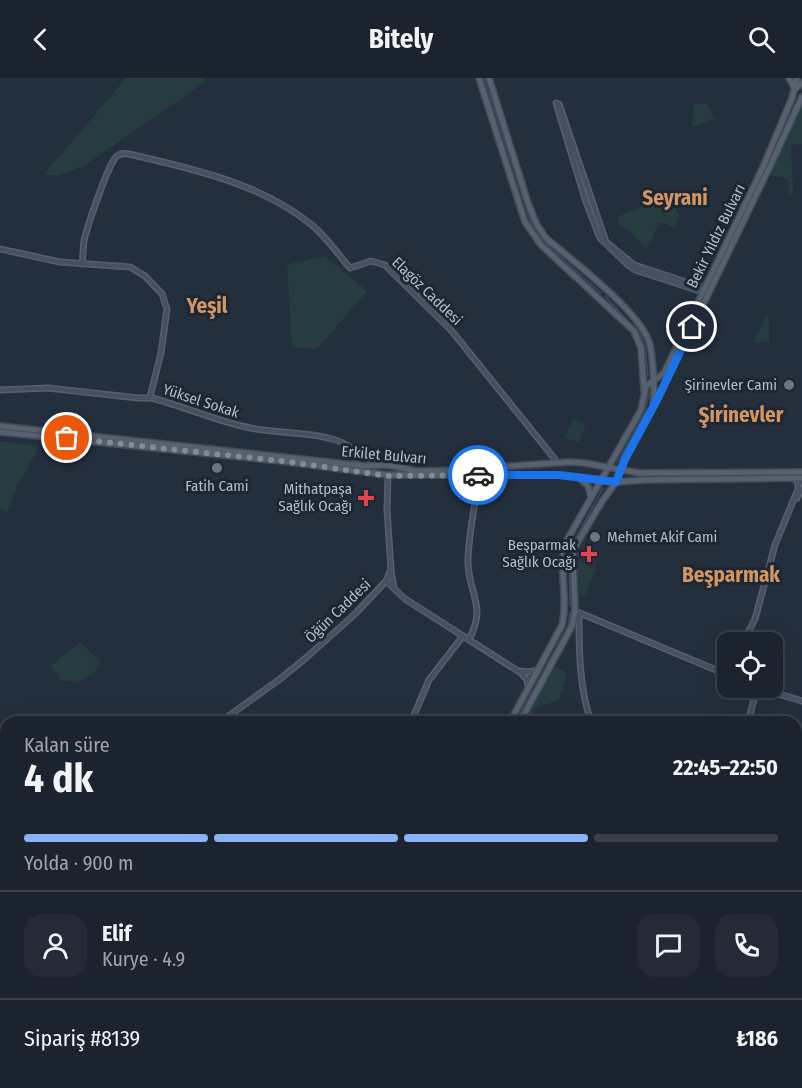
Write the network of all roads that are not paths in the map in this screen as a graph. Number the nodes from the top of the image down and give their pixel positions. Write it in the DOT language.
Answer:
graph roads {
  1 [pos="479,78"];
  2 [pos="489,78"];
  3 [pos="789,78"];
  4 [pos="798,78"];
  5 [pos="802,83"];
  6 [pos="795,89"];
  7 [pos="802,97"];
  8 [pos="521,181"];
  9 [pos="512,184"];
  10 [pos="0,249"];
  11 [pos="82,264"];
  12 [pos="704,290"];
  13 [pos="607,291"];
  14 [pos="600,298"];
  15 [pos="656,380"];
  16 [pos="666,381"];
  17 [pos="0,390"];
  18 [pos="644,392"];
  19 [pos="150,397"];
  20 [pos="651,410"];
  21 [pos="0,426"];
  22 [pos="0,432"];
  23 [pos="355,455"];
  24 [pos="611,461"];
  25 [pos="558,463"];
  26 [pos="357,465"];
  27 [pos="387,465"];
  28 [pos="598,465"];
  29 [pos="365,466"];
  30 [pos="607,467"];
  31 [pos="401,468"];
  32 [pos="621,469"];
  33 [pos="802,472"];
  34 [pos="387,475"];
  35 [pos="400,475"];
  36 [pos="479,475"];
  37 [pos="577,477"];
  38 [pos="793,478"];
  39 [pos="802,478"];
  40 [pos="600,480"];
  41 [pos="616,482"];
  42 [pos="802,489"];
  43 [pos="590,500"];
  44 [pos="792,507"];
  45 [pos="576,536"];
  46 [pos="391,569"];
  47 [pos="386,581"];
  48 [pos="394,588"];
  49 [pos="577,612"];
  50 [pos="748,632"];
  51 [pos="463,636"];
  52 [pos="469,640"];
  53 [pos="538,670"];
  54 [pos="717,670"];
  55 [pos="519,671"];
  56 [pos="528,688"];
  57 [pos="783,695"];
  58 [pos="754,698"];
  59 [pos="802,700"];
  60 [pos="228,716"];
  61 [pos="414,716"];
  62 [pos="513,716"];
  63 [pos="523,716"];
  64 [pos="590,716"];
  65 [pos="749,716"];
  1 -- 9 [label="main road"];
  2 -- 8 [label="main road"];
  3 -- 6 [label="main road"];
  4 -- 6 [label="main road, Bekir Yıldız Bulvarı"];
  5 -- 6 [label="main road"];
  6 -- 12 [label="main road, Bekir Yıldız Bulvarı"];
  7 -- 16 [label="main road, Bekir Yıldız Bulvarı"];
  8 -- 9 [label="street"];
  8 -- 13 [label="main road"];
  9 -- 14 [label="main road"];
  10 -- 11 [label="street"];
  11 -- 19 [label="street"];
  11 -- 25 [label="street, Elagöz Caddesi"];
  12 -- 12 [label="street"];
  12 -- 15 [label="main road, Bekir Yıldız Bulvarı"];
  13 -- 14 [label="street"];
  13 -- 15 [label="main road"];
  14 -- 18 [label="main road"];
  15 -- 16 [label="main road"];
  15 -- 18 [label="main road, Bekir Yıldız Bulvarı"];
  15 -- 20 [label="main road"];
  16 -- 20 [label="main road, Bekir Yıldız Bulvarı"];
  17 -- 19 [label="street, Yüksel Sokak"];
  18 -- 24 [label="main road, Bekir Yıldız Bulvarı"];
  19 -- 23 [label="street, Yüksel Sokak"];
  20 -- 32 [label="main road, Bekir Yıldız Bulvarı"];
  21 -- 26 [label="main road, Erkilet Bulvarı"];
  22 -- 34 [label="main road, Erkilet Bulvarı"];
  23 -- 26 [label="street"];
  23 -- 27 [label="street, Yüksel Sokak"];
  23 -- 29 [label="street"];
  24 -- 28 [label="main road"];
  24 -- 30 [label="main road, Bekir Yıldız Bulvarı"];
  25 -- 28 [label="main road, Erkilet Bulvarı"];
  25 -- 31 [label="main road, Erkilet Bulvarı"];
  26 -- 29 [label="main road, Erkilet Bulvarı"];
  27 -- 29 [label="main road, Erkilet Bulvarı"];
  27 -- 31 [label="main road, Erkilet Bulvarı"];
  27 -- 34 [label="main road"];
  28 -- 30 [label="main road, Erkilet Bulvarı"];
  30 -- 32 [label="main road, Erkilet Bulvarı"];
  30 -- 40 [label="main road, Bekir Yıldız Bulvarı"];
  31 -- 35 [label="main road"];
  32 -- 33 [label="main road, Erkilet Bulvarı"];
  32 -- 41 [label="main road, Bekir Yıldız Bulvarı"];
  34 -- 35 [label="main road, Erkilet Bulvarı"];
  34 -- 46 [label="street, Öğün Caddesi"];
  35 -- 36 [label="main road, Erkilet Bulvarı"];
  36 -- 37 [label="main road, Erkilet Bulvarı"];
  36 -- 52 [label="street"];
  37 -- 40 [label="main road, Erkilet Bulvarı"];
  37 -- 43 [label="main road"];
  38 -- 39 [label="main road, Erkilet Bulvarı"];
  38 -- 41 [label="main road, Erkilet Bulvarı"];
  38 -- 44 [label="street"];
  40 -- 41 [label="main road, Erkilet Bulvarı"];
  40 -- 43 [label="main road, Bekir Yıldız Bulvarı"];
  41 -- 45 [label="main road, Bekir Yıldız Bulvarı"];
  42 -- 44 [label="street"];
  43 -- 45 [label="main road, Bekir Yıldız Bulvarı"];
  44 -- 50 [label="street"];
  45 -- 49 [label="main road, Bekir Yıldız Bulvarı"];
  45 -- 53 [label="main road, Bekir Yıldız Bulvarı"];
  46 -- 47 [label="street, Öğün Caddesi"];
  46 -- 48 [label="street"];
  47 -- 48 [label="street"];
  47 -- 60 [label="street, Öğün Caddesi"];
  48 -- 51 [label="street"];
  49 -- 54 [label="street"];
  49 -- 63 [label="main road, Bekir Yıldız Bulvarı"];
  49 -- 64 [label="street"];
  51 -- 52 [label="street"];
  51 -- 61 [label="street"];
  52 -- 55 [label="street"];
  53 -- 55 [label="street"];
  53 -- 56 [label="main road, Bekir Yıldız Bulvarı"];
  55 -- 56 [label="street"];
  56 -- 62 [label="main road, Bekir Yıldız Bulvarı"];
  57 -- 59 [label="street"];
  58 -- 65 [label="street"];
}
